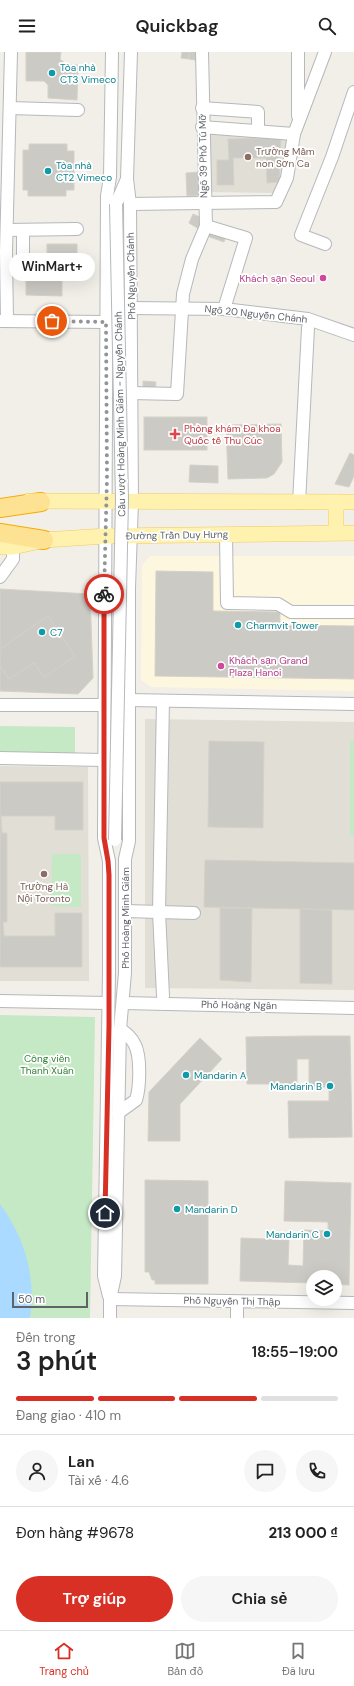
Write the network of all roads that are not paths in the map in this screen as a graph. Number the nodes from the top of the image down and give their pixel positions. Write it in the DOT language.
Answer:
graph roads {
  1 [pos="11,52"];
  2 [pos="112,52"];
  3 [pos="131,52"];
  4 [pos="202,52"];
  5 [pos="298,52"];
  6 [pos="325,52"];
  7 [pos="354,92"];
  8 [pos="10,108"];
  9 [pos="202,108"];
  10 [pos="78,110"];
  11 [pos="202,127"];
  12 [pos="296,129"];
  13 [pos="258,131"];
  14 [pos="110,177"];
  15 [pos="127,179"];
  16 [pos="4,192"];
  17 [pos="116,204"];
  18 [pos="130,204"];
  19 [pos="204,204"];
  20 [pos="206,226"];
  21 [pos="77,229"];
  22 [pos="7,230"];
  23 [pos="23,230"];
  24 [pos="325,244"];
  25 [pos="3,252"];
  26 [pos="23,262"];
  27 [pos="131,308"];
  28 [pos="182,308"];
  29 [pos="224,308"];
  30 [pos="4,321"];
  31 [pos="106,322"];
  32 [pos="308,328"];
  33 [pos="354,335"];
  34 [pos="131,393"];
  35 [pos="107,437"];
  36 [pos="131,444"];
  37 [pos="0,500"];
  38 [pos="106,501"];
  39 [pos="132,501"];
  40 [pos="41,502"];
  41 [pos="336,502"];
  42 [pos="354,502"];
  43 [pos="299,503"];
  44 [pos="0,508"];
  45 [pos="336,532"];
  46 [pos="0,533"];
  47 [pos="354,533"];
  48 [pos="226,534"];
  49 [pos="106,536"];
  50 [pos="131,536"];
  51 [pos="44,540"];
  52 [pos="7,547"];
  53 [pos="0,578"];
  54 [pos="104,583"];
  55 [pos="129,588"];
  56 [pos="354,612"];
  57 [pos="129,700"];
  58 [pos="163,701"];
  59 [pos="354,704"];
  60 [pos="0,705"];
  61 [pos="104,705"];
  62 [pos="0,758"];
  63 [pos="104,760"];
  64 [pos="115,840"];
  65 [pos="125,859"];
  66 [pos="108,861"];
  67 [pos="126,911"];
  68 [pos="159,912"];
  69 [pos="194,913"];
  70 [pos="163,996"];
  71 [pos="0,1001"];
  72 [pos="107,1003"];
  73 [pos="123,1003"];
  74 [pos="354,1008"];
  75 [pos="120,1029"];
  76 [pos="118,1113"];
  77 [pos="110,1299"];
  78 [pos="237,1302"];
  79 [pos="354,1303"];
  80 [pos="110,1318"];
  81 [pos="237,1318"];
  1 -- 8 [label="street"];
  2 -- 14 [label="street"];
  3 -- 15 [label="street, Phố Nguyễn Chánh"];
  4 -- 9 [label="street, Ngõ 39 Phố Tú Mỡ"];
  5 -- 12 [label="street"];
  6 -- 12 [label="street"];
  7 -- 24 [label="street"];
  8 -- 10 [label="street"];
  8 -- 16 [label="street"];
  9 -- 11 [label="street, Ngõ 39 Phố Tú Mỡ"];
  9 -- 13 [label="street, Ngõ 39 Phố Tú Mỡ"];
  11 -- 13 [label="street"];
  11 -- 19 [label="street, Ngõ 39 Phố Tú Mỡ"];
  12 -- 13 [label="street"];
  12 -- 19 [label="street"];
  14 -- 17 [label="street, Cầu vượt Hoàng Minh Giám - Nguyễn Chánh"];
  14 -- 31 [label="street"];
  15 -- 17 [label="street, Cầu vượt Hoàng Minh Giám - Nguyễn Chánh"];
  15 -- 18 [label="street, Phố Nguyễn Chánh"];
  16 -- 22 [label="street"];
  17 -- 64 [label="street, Cầu vượt Hoàng Minh Giám - Nguyễn Chánh, bridge"];
  18 -- 19 [label="street"];
  18 -- 27 [label="street, Phố Nguyễn Chánh"];
  19 -- 20 [label="street, Ngõ 39 Phố Tú Mỡ"];
  20 -- 28 [label="street"];
  20 -- 29 [label="street"];
  21 -- 23 [label="street"];
  22 -- 23 [label="street"];
  22 -- 25 [label="street"];
  23 -- 26 [label="street"];
  25 -- 30 [label="street"];
  27 -- 28 [label="street, Ngõ 20 Nguyễn Chánh"];
  27 -- 34 [label="street, Phố Nguyễn Chánh"];
  28 -- 29 [label="street, Ngõ 20 Nguyễn Chánh"];
  28 -- 34 [label="street"];
  29 -- 33 [label="street, Ngõ 20 Nguyễn Chánh"];
  30 -- 31 [label="street"];
  31 -- 35 [label="street"];
  32 -- 43 [label="street"];
  34 -- 36 [label="street, Phố Nguyễn Chánh"];
  35 -- 36 [label="street"];
  35 -- 38 [label="street"];
  36 -- 39 [label="street, Phố Nguyễn Chánh"];
  37 -- 40 [label="main road"];
  38 -- 39 [label="main road"];
  38 -- 40 [label="main road"];
  38 -- 49 [label="street, Phố Hoàng Minh Giám"];
  39 -- 43 [label="main road"];
  39 -- 50 [label="street, Phố Nguyễn Chánh"];
  40 -- 44 [label="highway"];
  41 -- 42 [label="main road"];
  41 -- 43 [label="main road"];
  41 -- 45 [label="main road"];
  45 -- 47 [label="main road, Đường Trần Duy Hưng"];
  45 -- 48 [label="main road, Đường Trần Duy Hưng"];
  46 -- 51 [label="highway"];
  48 -- 50 [label="main road, Đường Trần Duy Hưng"];
  48 -- 56 [label="street"];
  49 -- 50 [label="main road, Đường Trần Duy Hưng"];
  49 -- 51 [label="main road, Đường Trần Duy Hưng"];
  49 -- 54 [label="street, Phố Hoàng Minh Giám"];
  50 -- 55 [label="street, Phố Hoàng Minh Giám"];
  51 -- 52 [label="main road, Đường Trần Duy Hưng"];
  52 -- 53 [label="street"];
  54 -- 55 [label="street"];
  54 -- 61 [label="street, Phố Hoàng Minh Giám"];
  55 -- 57 [label="street, Phố Hoàng Minh Giám"];
  57 -- 58 [label="street"];
  57 -- 65 [label="street, Phố Hoàng Minh Giám"];
  58 -- 59 [label="street"];
  58 -- 68 [label="street"];
  60 -- 61 [label="street"];
  61 -- 63 [label="street, Phố Hoàng Minh Giám"];
  62 -- 63 [label="street"];
  63 -- 66 [label="street, Phố Hoàng Minh Giám"];
  64 -- 65 [label="street, Cầu vượt Hoàng Minh Giám - Nguyễn Chánh"];
  64 -- 66 [label="street, Cầu vượt Hoàng Minh Giám - Nguyễn Chánh"];
  65 -- 67 [label="street, Phố Hoàng Minh Giám"];
  66 -- 72 [label="street, Phố Hoàng Minh Giám"];
  67 -- 68 [label="street"];
  67 -- 73 [label="street, Phố Hoàng Minh Giám"];
  68 -- 69 [label="street"];
  68 -- 70 [label="street"];
  71 -- 72 [label="street"];
  72 -- 77 [label="street, Phố Hoàng Minh Giám"];
  73 -- 74 [label="street, Phố Hoàng Ngân"];
  73 -- 75 [label="street, Phố Hoàng Minh Giám"];
  75 -- 76 [label="street, Phố Hoàng Minh Giám"];
  75 -- 76 [label="street"];
  76 -- 77 [label="street, Phố Hoàng Minh Giám"];
  77 -- 78 [label="street, Phố Nguyễn Thị Thập"];
  77 -- 80 [label="street, Phố Hoàng Minh Giám"];
  78 -- 79 [label="street, Phố Nguyễn Thị Thập"];
  78 -- 81 [label="street"];
}
